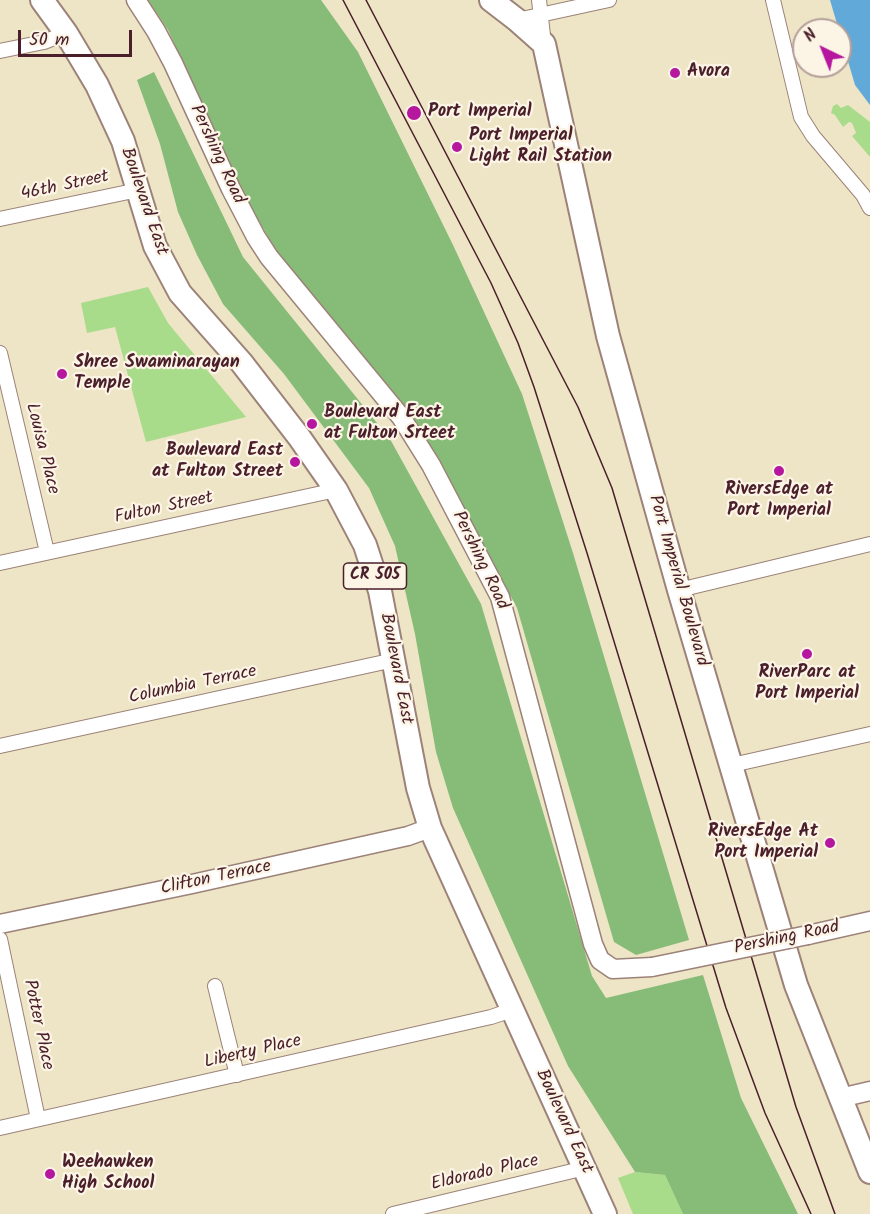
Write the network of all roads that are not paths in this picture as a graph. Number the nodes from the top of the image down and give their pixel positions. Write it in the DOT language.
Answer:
graph roads {
  1 [pos="42,0"];
  2 [pos="136,0"];
  3 [pos="491,0"];
  4 [pos="539,0"];
  5 [pos="609,0"];
  6 [pos="772,0"];
  7 [pos="541,15"];
  8 [pos="517,20"];
  9 [pos="66,33"];
  10 [pos="544,44"];
  11 [pos="0,51"];
  12 [pos="138,190"];
  13 [pos="870,208"];
  14 [pos="0,219"];
  15 [pos="0,353"];
  16 [pos="4,388"];
  17 [pos="336,490"];
  18 [pos="870,544"];
  19 [pos="47,552"];
  20 [pos="0,563"];
  21 [pos="679,590"];
  22 [pos="394,660"];
  23 [pos="870,734"];
  24 [pos="0,746"];
  25 [pos="732,765"];
  26 [pos="430,828"];
  27 [pos="870,921"];
  28 [pos="0,924"];
  29 [pos="0,939"];
  30 [pos="215,986"];
  31 [pos="512,1010"];
  32 [pos="237,1075"];
  33 [pos="870,1091"];
  34 [pos="840,1098"];
  35 [pos="38,1119"];
  36 [pos="0,1128"];
  37 [pos="585,1168"];
  38 [pos="870,1172"];
  39 [pos="393,1214"];
  40 [pos="605,1214"];
  1 -- 9 [label="main road, Boulevard East / CR 505"];
  2 -- 27 [label="street, Pershing Road, bridge"];
  3 -- 8 [label="main road"];
  4 -- 7 [label="street"];
  5 -- 7 [label="street"];
  6 -- 13 [label="street"];
  7 -- 8 [label="street"];
  7 -- 10 [label="street"];
  8 -- 10 [label="main road"];
  9 -- 11 [label="street"];
  9 -- 12 [label="main road, Boulevard East / CR 505"];
  10 -- 21 [label="main road, Port Imperial Boulevard"];
  12 -- 14 [label="street, 46th Street"];
  12 -- 17 [label="main road, Boulevard East / CR 505"];
  15 -- 16 [label="street, Louisa Place"];
  16 -- 19 [label="street, Louisa Place"];
  17 -- 19 [label="street, Fulton Street"];
  17 -- 22 [label="main road, Boulevard East / CR 505"];
  18 -- 21 [label="street"];
  19 -- 20 [label="street, Fulton Street"];
  21 -- 25 [label="main road, Port Imperial Boulevard"];
  22 -- 24 [label="street, Columbia Terrace"];
  22 -- 26 [label="main road, Boulevard East / CR 505"];
  23 -- 25 [label="street"];
  25 -- 34 [label="main road, Port Imperial Boulevard"];
  26 -- 28 [label="street, Clifton Terrace"];
  26 -- 31 [label="main road, Boulevard East / CR 505"];
  29 -- 35 [label="street, Potter Place"];
  30 -- 32 [label="street"];
  31 -- 32 [label="street, Liberty Place"];
  31 -- 37 [label="main road, Boulevard East / CR 505"];
  32 -- 35 [label="street, Liberty Place"];
  33 -- 34 [label="street"];
  34 -- 38 [label="main road, Port Imperial Boulevard"];
  35 -- 36 [label="street, Liberty Place"];
  37 -- 39 [label="street, Eldorado Place"];
  37 -- 40 [label="main road, Boulevard East / CR 505"];
}
